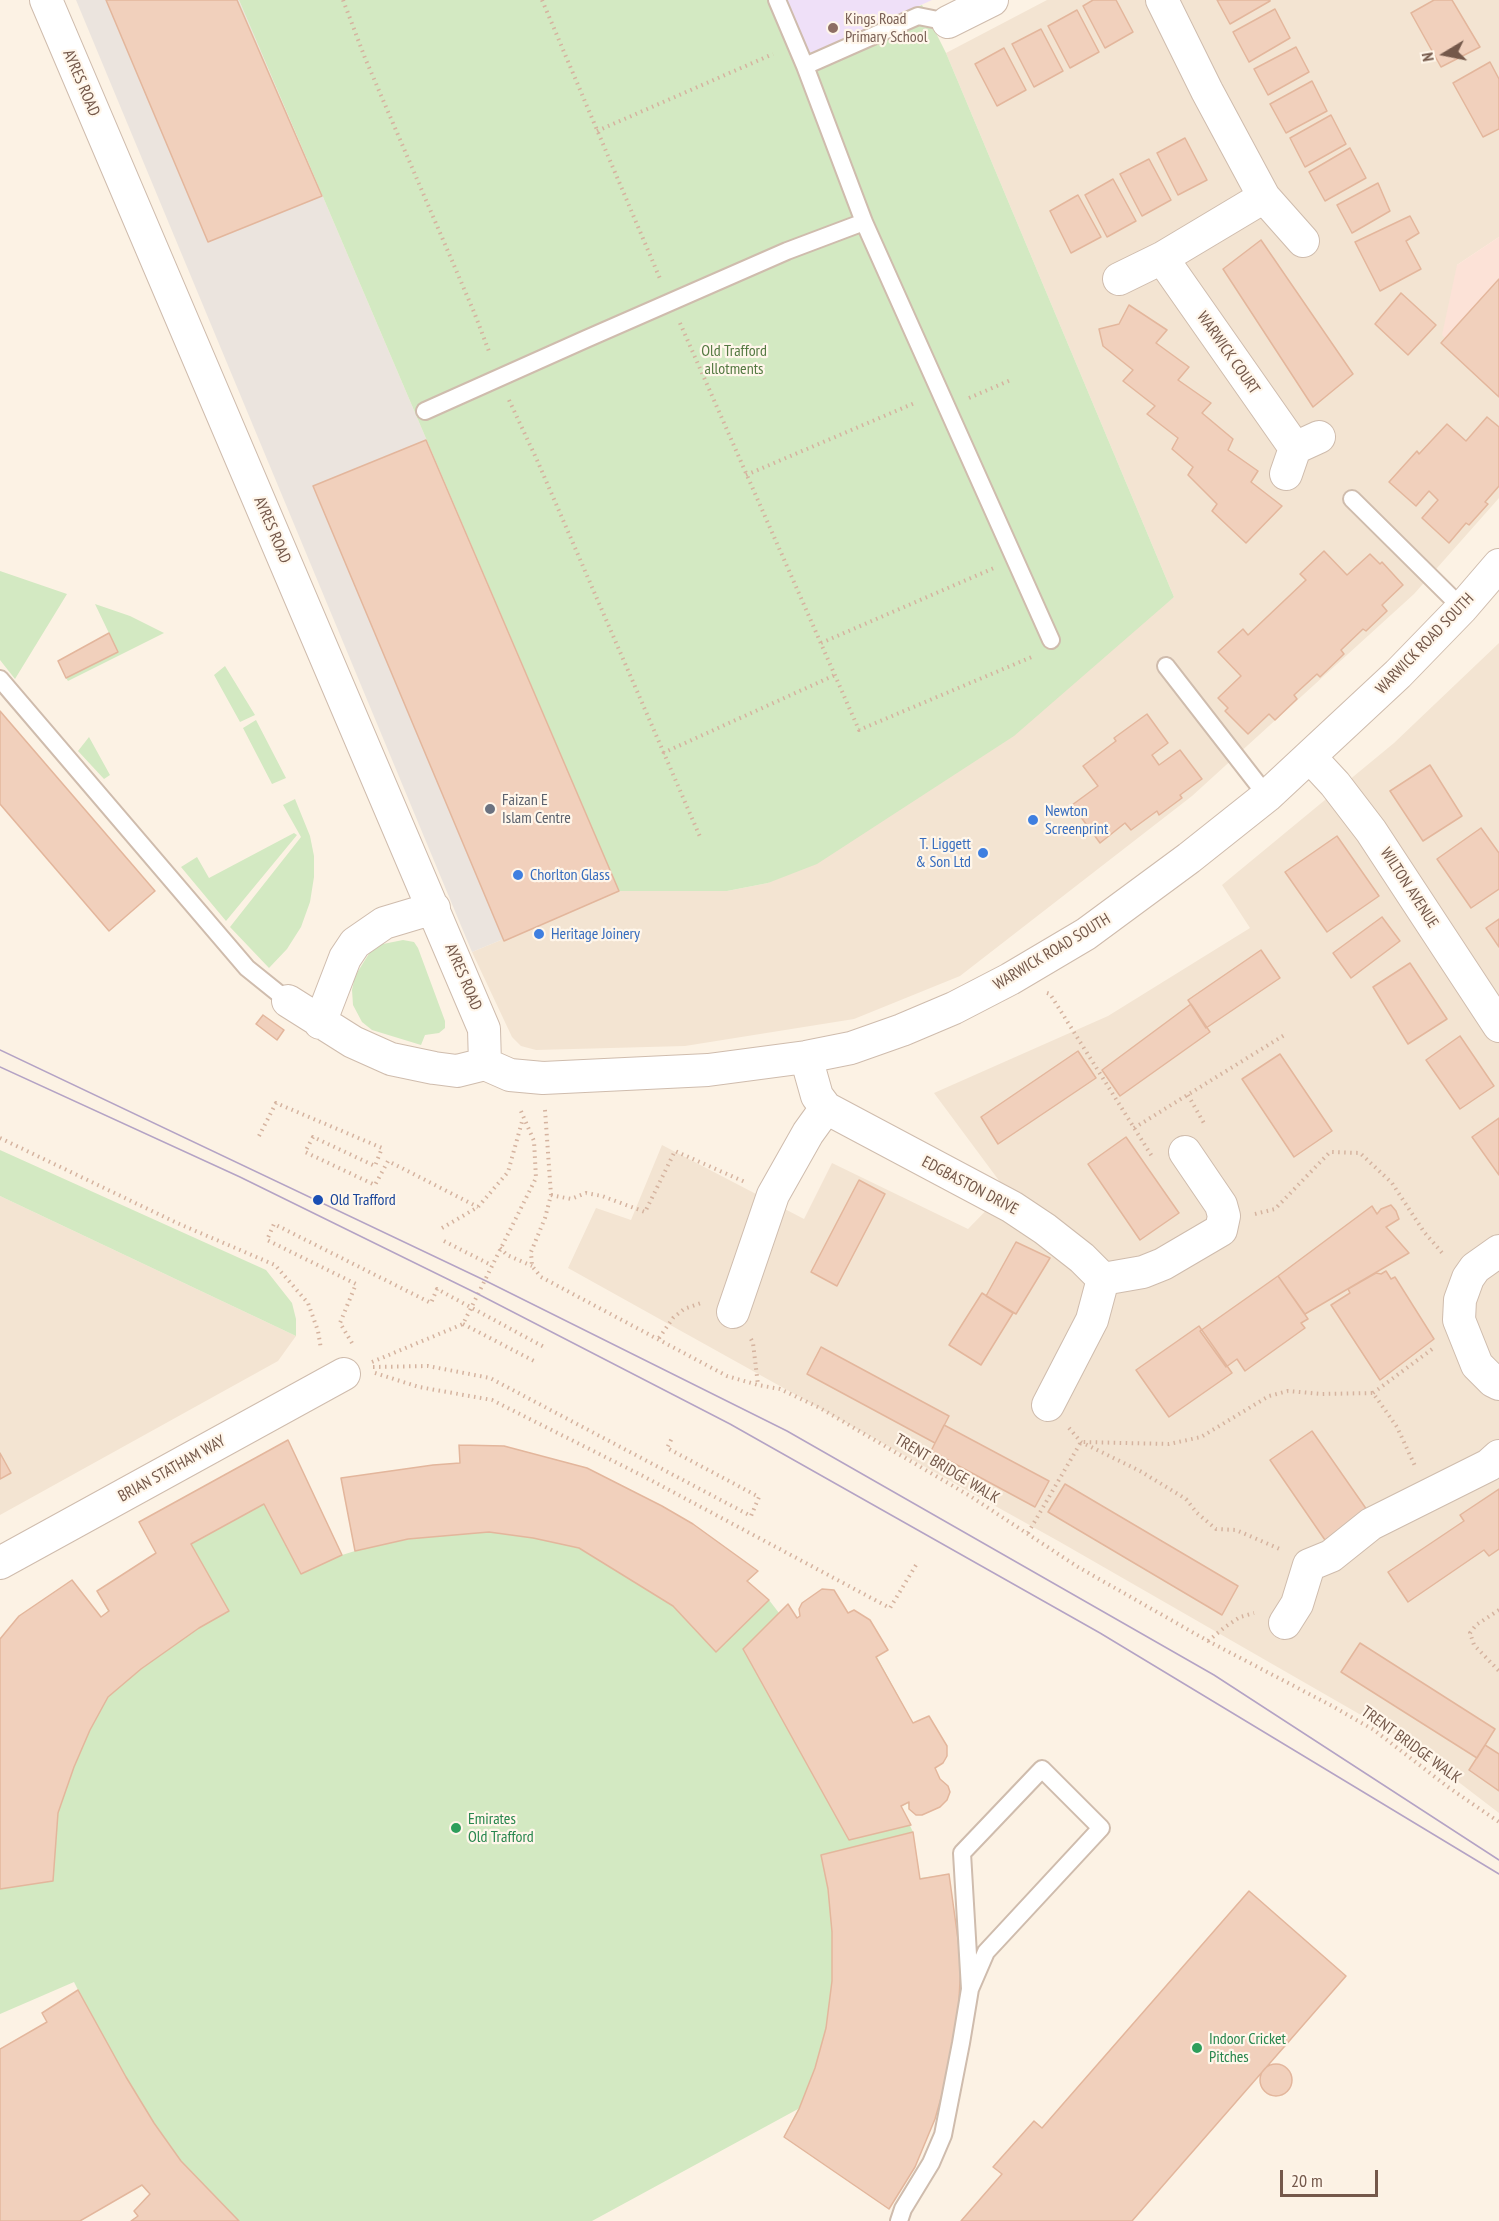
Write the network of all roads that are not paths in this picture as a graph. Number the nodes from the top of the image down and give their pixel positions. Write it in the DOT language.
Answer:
graph roads {
  1 [pos="46,0"];
  2 [pos="777,0"];
  3 [pos="992,0"];
  4 [pos="1162,0"];
  5 [pos="948,22"];
  6 [pos="805,66"];
  7 [pos="1264,197"];
  8 [pos="864,222"];
  9 [pos="1303,241"];
  10 [pos="1162,258"];
  11 [pos="1119,279"];
  12 [pos="425,411"];
  13 [pos="1300,453"];
  14 [pos="1352,499"];
  15 [pos="1499,565"];
  16 [pos="1462,608"];
  17 [pos="1050,640"];
  18 [pos="1166,666"];
  19 [pos="0,679"];
  20 [pos="1310,757"];
  21 [pos="1267,796"];
  22 [pos="434,908"];
  23 [pos="288,1001"];
  24 [pos="320,1023"];
  25 [pos="1499,1026"];
  26 [pos="806,1057"];
  27 [pos="497,1069"];
  28 [pos="826,1108"];
  29 [pos="1185,1152"];
  30 [pos="1499,1251"];
  31 [pos="1103,1279"];
  32 [pos="733,1312"];
  33 [pos="348,1372"];
  34 [pos="1499,1384"];
  35 [pos="1048,1405"];
  36 [pos="1499,1456"];
  37 [pos="0,1563"];
  38 [pos="1285,1623"];
  39 [pos="970,1989"];
  40 [pos="899,2221"];
  1 -- 22 [label="street, AYRES ROAD"];
  2 -- 6 [label="lane"];
  3 -- 5 [label="street"];
  4 -- 7 [label="street"];
  5 -- 6 [label="lane"];
  6 -- 8 [label="lane"];
  7 -- 9 [label="street"];
  7 -- 10 [label="street"];
  8 -- 12 [label="lane"];
  8 -- 17 [label="lane"];
  10 -- 11 [label="street"];
  10 -- 13 [label="street, WARWICK COURT"];
  14 -- 16 [label="lane"];
  15 -- 16 [label="street, WARWICK ROAD SOUTH"];
  16 -- 20 [label="street, WARWICK ROAD SOUTH"];
  18 -- 21 [label="lane"];
  19 -- 23 [label="lane"];
  20 -- 21 [label="street, WARWICK ROAD SOUTH"];
  20 -- 25 [label="street, WILTON AVENUE"];
  21 -- 26 [label="street, WARWICK ROAD SOUTH"];
  22 -- 24 [label="street"];
  22 -- 27 [label="street, AYRES ROAD"];
  23 -- 24 [label="street, WARWICK ROAD SOUTH"];
  24 -- 27 [label="street, WARWICK ROAD SOUTH"];
  26 -- 27 [label="street, WARWICK ROAD SOUTH"];
  26 -- 28 [label="street"];
  28 -- 31 [label="street, EDGBASTON DRIVE"];
  28 -- 32 [label="street"];
  29 -- 31 [label="street"];
  30 -- 34 [label="street"];
  31 -- 35 [label="street"];
  33 -- 37 [label="street, BRIAN STATHAM WAY"];
  36 -- 38 [label="street"];
  39 -- 39 [label="lane"];
  39 -- 40 [label="lane"];
}
